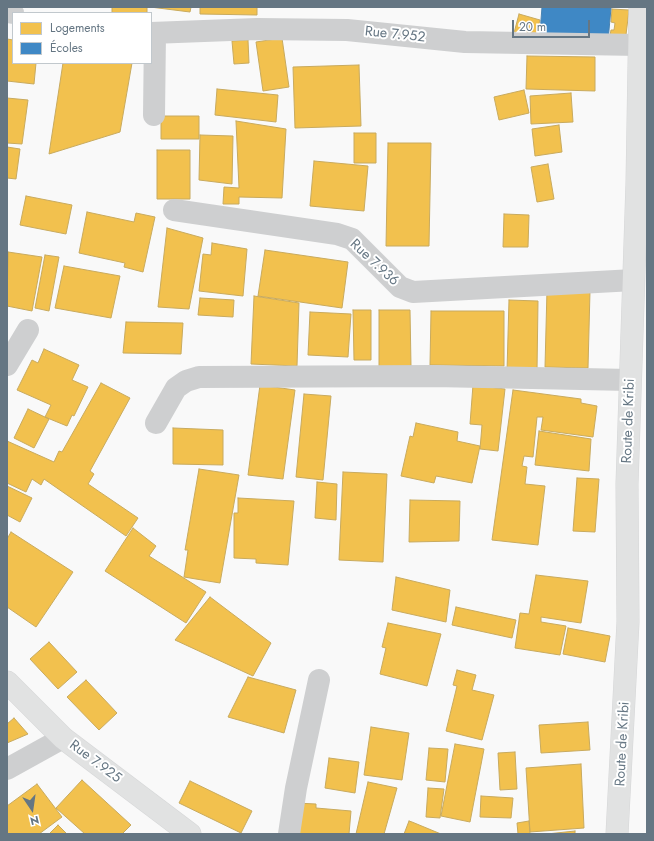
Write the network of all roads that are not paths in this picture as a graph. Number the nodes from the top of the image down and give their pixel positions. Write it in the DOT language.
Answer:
graph roads {
  1 [pos="640,7"];
  2 [pos="153,33"];
  3 [pos="639,45"];
  4 [pos="154,115"];
  5 [pos="642,182"];
  6 [pos="174,210"];
  7 [pos="640,279"];
  8 [pos="28,330"];
  9 [pos="7,365"];
  10 [pos="630,380"];
  11 [pos="156,423"];
  12 [pos="319,680"];
  13 [pos="7,682"];
  14 [pos="63,738"];
  15 [pos="7,768"];
  16 [pos="190,834"];
  17 [pos="289,834"];
  18 [pos="617,834"];
  1 -- 3 [label="main road, Route de Kribi"];
  2 -- 3 [label="street, Rue 7.952"];
  2 -- 4 [label="street"];
  3 -- 5 [label="main road, Route de Kribi"];
  5 -- 7 [label="main road, Route de Kribi"];
  6 -- 7 [label="street, Rue 7.936"];
  7 -- 10 [label="main road, Route de Kribi"];
  8 -- 9 [label="street"];
  10 -- 11 [label="street"];
  10 -- 18 [label="main road, Route de Kribi"];
  12 -- 17 [label="street"];
  13 -- 14 [label="main road, Rue 7.925"];
  14 -- 15 [label="street"];
  14 -- 16 [label="main road, Rue 7.925"];
}
